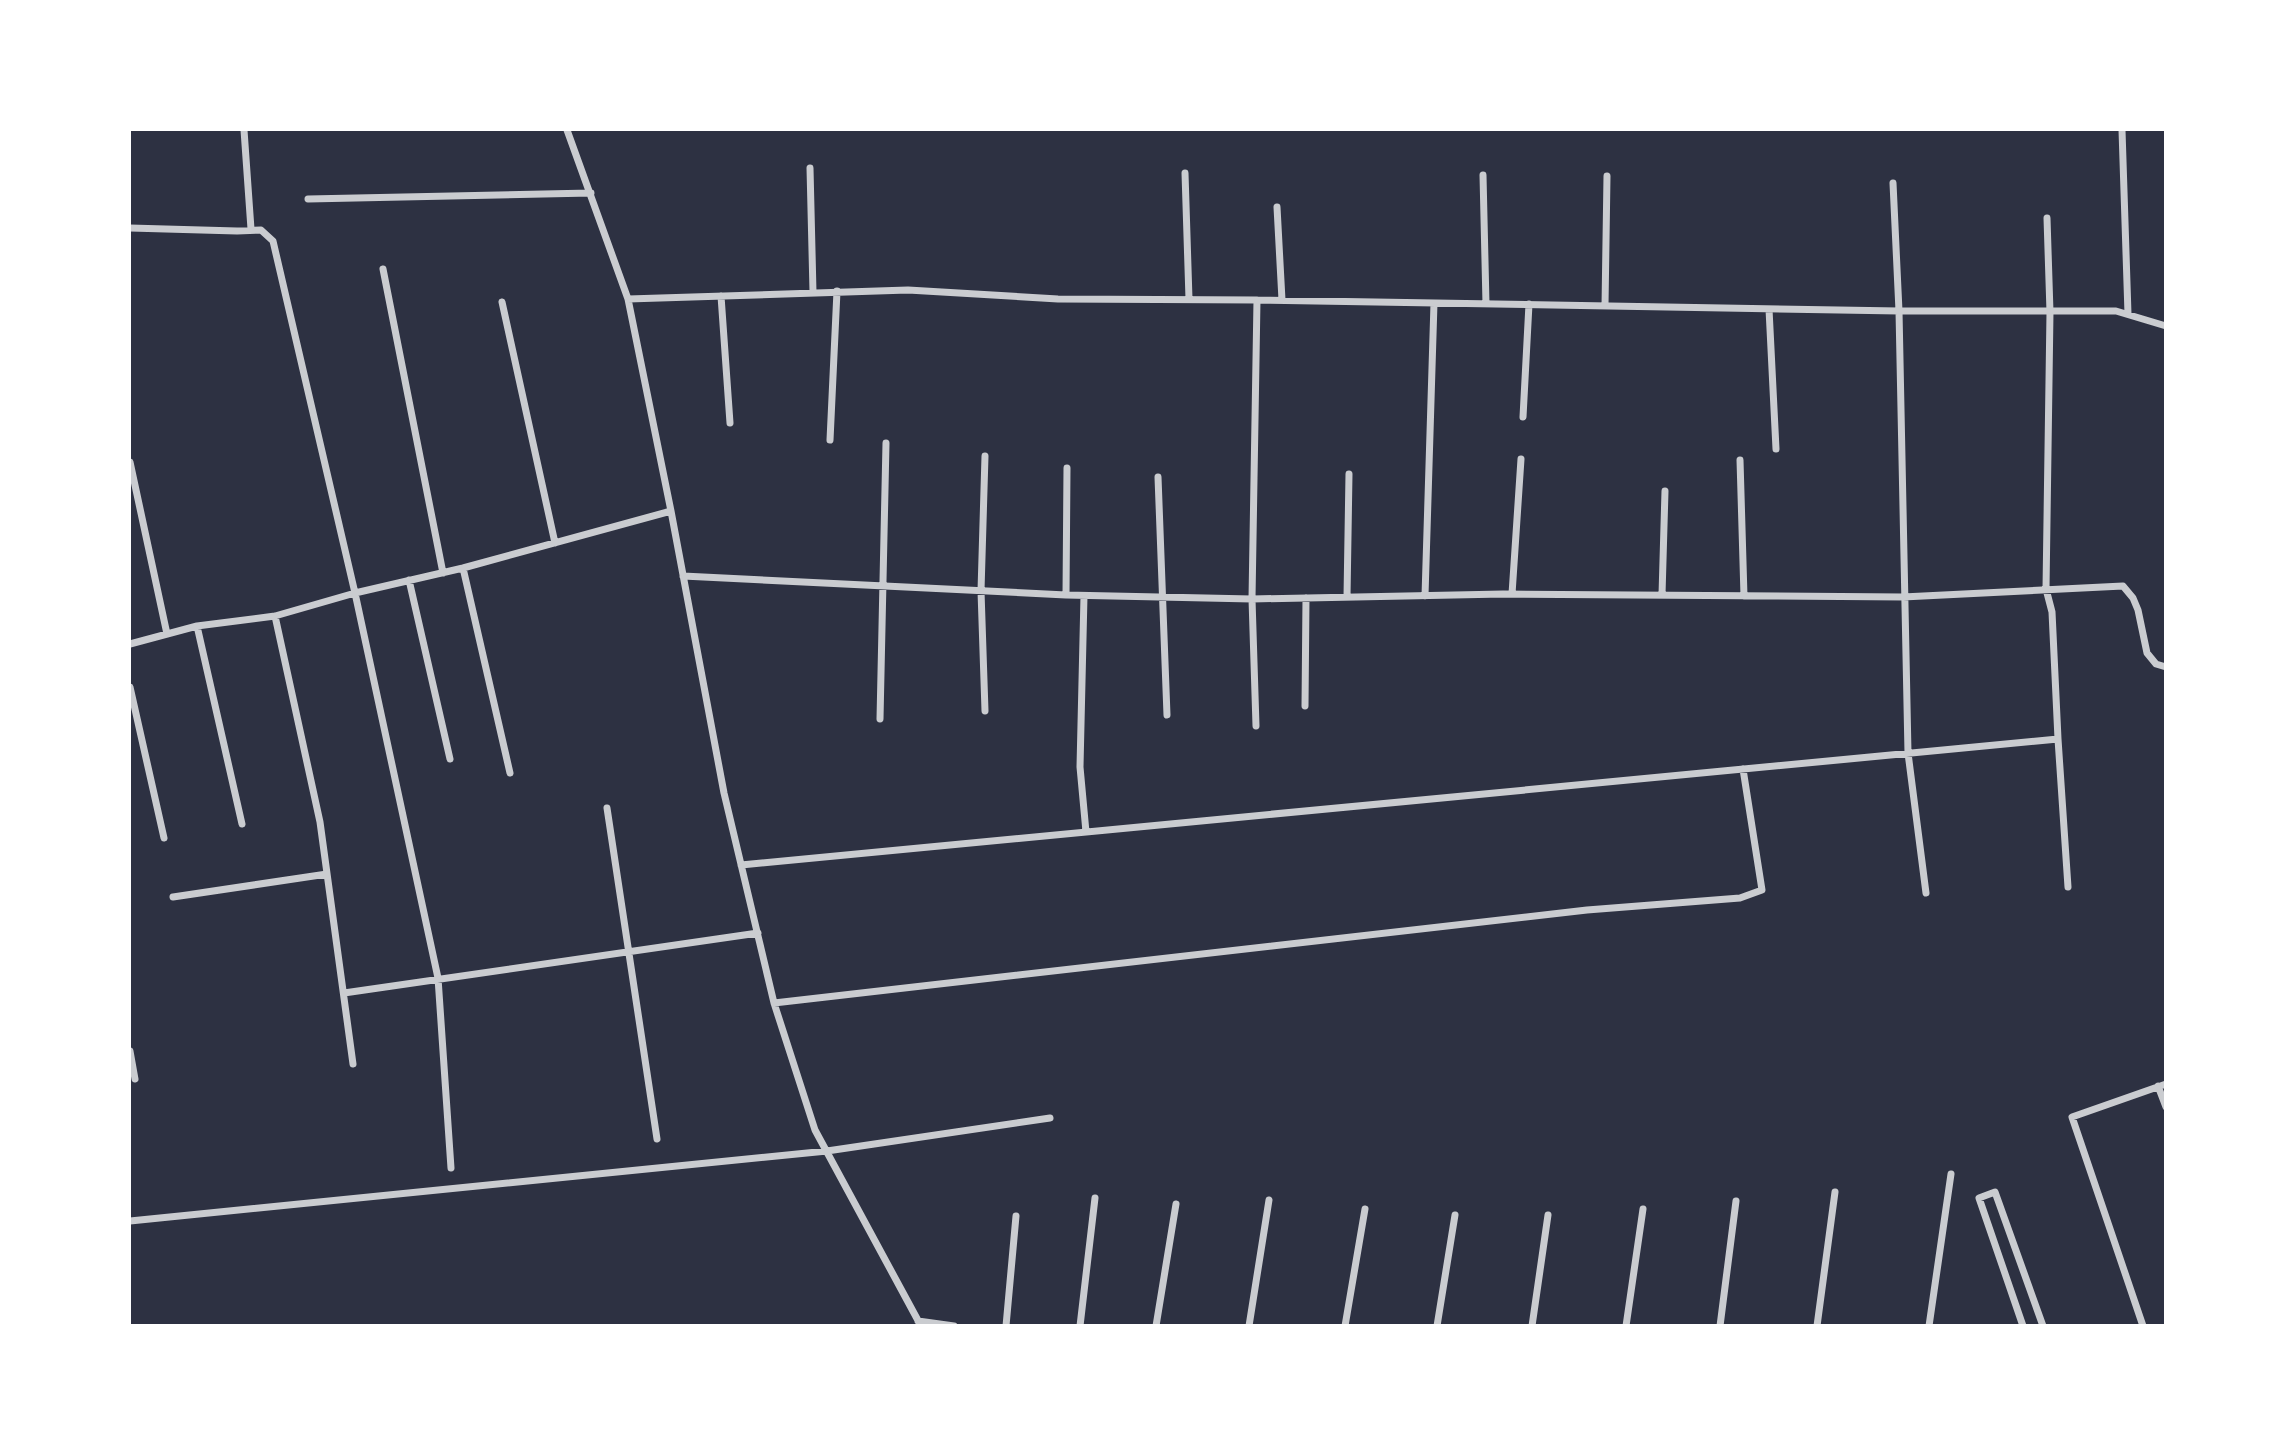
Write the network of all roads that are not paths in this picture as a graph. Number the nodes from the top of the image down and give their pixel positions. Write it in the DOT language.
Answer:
graph roads {
  1 [pos="244,130"];
  2 [pos="567,130"];
  3 [pos="2122,130"];
  4 [pos="810,168"];
  5 [pos="1185,173"];
  6 [pos="1483,176"];
  7 [pos="1606,176"];
  8 [pos="1893,183"];
  9 [pos="591,192"];
  10 [pos="308,199"];
  11 [pos="1277,207"];
  12 [pos="2047,218"];
  13 [pos="130,228"];
  14 [pos="251,229"];
  15 [pos="383,269"];
  16 [pos="837,291"];
  17 [pos="813,292"];
  18 [pos="721,296"];
  19 [pos="628,299"];
  20 [pos="1189,299"];
  21 [pos="1257,300"];
  22 [pos="1282,300"];
  23 [pos="502,302"];
  24 [pos="1434,303"];
  25 [pos="1486,304"];
  26 [pos="1528,304"];
  27 [pos="1605,306"];
  28 [pos="1769,309"];
  29 [pos="1899,311"];
  30 [pos="2050,312"];
  31 [pos="2128,314"];
  32 [pos="2165,326"];
  33 [pos="1522,417"];
  34 [pos="730,423"];
  35 [pos="830,440"];
  36 [pos="886,443"];
  37 [pos="1776,449"];
  38 [pos="985,456"];
  39 [pos="1521,459"];
  40 [pos="1740,460"];
  41 [pos="130,462"];
  42 [pos="1067,468"];
  43 [pos="1349,474"];
  44 [pos="1158,477"];
  45 [pos="1665,491"];
  46 [pos="671,512"];
  47 [pos="555,543"];
  48 [pos="463,568"];
  49 [pos="443,573"];
  50 [pos="683,576"];
  51 [pos="409,580"];
  52 [pos="883,586"];
  53 [pos="2046,589"];
  54 [pos="981,591"];
  55 [pos="355,593"];
  56 [pos="1512,594"];
  57 [pos="1066,595"];
  58 [pos="1662,595"];
  59 [pos="1084,596"];
  60 [pos="1425,596"];
  61 [pos="1744,596"];
  62 [pos="1163,597"];
  63 [pos="1347,597"];
  64 [pos="1903,597"];
  65 [pos="1306,598"];
  66 [pos="1252,599"];
  67 [pos="275,615"];
  68 [pos="197,626"];
  69 [pos="167,634"];
  70 [pos="130,644"];
  71 [pos="2165,667"];
  72 [pos="130,687"];
  73 [pos="1306,706"];
  74 [pos="985,711"];
  75 [pos="1167,715"];
  76 [pos="880,719"];
  77 [pos="1256,726"];
  78 [pos="2058,738"];
  79 [pos="1908,753"];
  80 [pos="450,759"];
  81 [pos="1743,769"];
  82 [pos="510,773"];
  83 [pos="607,808"];
  84 [pos="242,824"];
  85 [pos="1086,832"];
  86 [pos="164,838"];
  87 [pos="741,865"];
  88 [pos="327,874"];
  89 [pos="2068,887"];
  90 [pos="1926,893"];
  91 [pos="173,897"];
  92 [pos="758,933"];
  93 [pos="628,951"];
  94 [pos="438,978"];
  95 [pos="344,993"];
  96 [pos="775,1003"];
  97 [pos="130,1051"];
  98 [pos="353,1064"];
  99 [pos="135,1079"];
  100 [pos="2162,1085"];
  101 [pos="2165,1107"];
  102 [pos="1050,1118"];
  103 [pos="657,1139"];
  104 [pos="827,1152"];
  105 [pos="451,1168"];
  106 [pos="1951,1174"];
  107 [pos="1835,1192"];
  108 [pos="1096,1198"];
  109 [pos="1269,1200"];
  110 [pos="1736,1201"];
  111 [pos="1176,1204"];
  112 [pos="1365,1209"];
  113 [pos="1643,1209"];
  114 [pos="1455,1215"];
  115 [pos="1548,1215"];
  116 [pos="1016,1216"];
  117 [pos="130,1221"];
  118 [pos="920,1323"];
  119 [pos="954,1325"];
  120 [pos="1006,1325"];
  121 [pos="1080,1325"];
  122 [pos="1156,1325"];
  123 [pos="1249,1325"];
  124 [pos="1345,1325"];
  125 [pos="1437,1325"];
  126 [pos="1532,1325"];
  127 [pos="1626,1325"];
  128 [pos="1720,1325"];
  129 [pos="1817,1325"];
  130 [pos="1929,1325"];
  131 [pos="2023,1325"];
  132 [pos="2043,1325"];
  133 [pos="2143,1325"];
  1 -- 14 [label="street"];
  2 -- 9 [label="street"];
  3 -- 31 [label="street"];
  4 -- 17 [label="street"];
  5 -- 20 [label="street"];
  6 -- 25 [label="street"];
  7 -- 27 [label="street"];
  8 -- 29 [label="street"];
  9 -- 10 [label="street"];
  9 -- 19 [label="street"];
  11 -- 22 [label="street"];
  12 -- 30 [label="street"];
  13 -- 14 [label="street"];
  14 -- 55 [label="street"];
  15 -- 49 [label="street"];
  16 -- 17 [label="street"];
  16 -- 20 [label="street"];
  16 -- 35 [label="street"];
  17 -- 18 [label="street"];
  18 -- 19 [label="street"];
  18 -- 34 [label="street"];
  19 -- 46 [label="street"];
  20 -- 21 [label="street"];
  21 -- 22 [label="street"];
  21 -- 66 [label="street"];
  22 -- 24 [label="street"];
  23 -- 47 [label="street"];
  24 -- 25 [label="street"];
  24 -- 60 [label="street"];
  25 -- 26 [label="street"];
  26 -- 27 [label="street"];
  26 -- 33 [label="street"];
  27 -- 28 [label="street"];
  28 -- 29 [label="street"];
  28 -- 37 [label="street"];
  29 -- 30 [label="street"];
  29 -- 64 [label="street"];
  30 -- 31 [label="street"];
  30 -- 53 [label="street"];
  31 -- 32 [label="street"];
  36 -- 52 [label="street"];
  38 -- 54 [label="street"];
  39 -- 56 [label="street"];
  40 -- 61 [label="street"];
  41 -- 69 [label="street"];
  42 -- 57 [label="street"];
  43 -- 63 [label="street"];
  44 -- 62 [label="street"];
  45 -- 58 [label="street"];
  46 -- 47 [label="street"];
  46 -- 50 [label="street"];
  47 -- 48 [label="street"];
  48 -- 49 [label="street"];
  48 -- 82 [label="street"];
  49 -- 51 [label="street"];
  50 -- 52 [label="street"];
  50 -- 87 [label="street"];
  51 -- 55 [label="street"];
  51 -- 80 [label="street"];
  52 -- 54 [label="street"];
  52 -- 76 [label="street"];
  53 -- 64 [label="street"];
  53 -- 71 [label="street"];
  53 -- 78 [label="street"];
  54 -- 57 [label="street"];
  54 -- 74 [label="street"];
  55 -- 67 [label="street"];
  55 -- 94 [label="street"];
  56 -- 58 [label="street"];
  56 -- 60 [label="street"];
  57 -- 59 [label="street"];
  58 -- 61 [label="street"];
  59 -- 62 [label="street"];
  59 -- 85 [label="street"];
  60 -- 63 [label="street"];
  61 -- 64 [label="street"];
  62 -- 66 [label="street"];
  62 -- 75 [label="street"];
  63 -- 65 [label="street"];
  64 -- 79 [label="street"];
  65 -- 66 [label="street"];
  65 -- 73 [label="street"];
  66 -- 77 [label="street"];
  67 -- 68 [label="street"];
  67 -- 88 [label="street"];
  68 -- 69 [label="street"];
  68 -- 84 [label="street"];
  69 -- 70 [label="street"];
  72 -- 86 [label="street"];
  78 -- 79 [label="street"];
  78 -- 89 [label="street"];
  79 -- 81 [label="street"];
  79 -- 90 [label="street"];
  81 -- 85 [label="street"];
  81 -- 96 [label="street"];
  83 -- 93 [label="street"];
  85 -- 87 [label="street"];
  87 -- 92 [label="street"];
  88 -- 91 [label="street"];
  88 -- 95 [label="street"];
  92 -- 93 [label="street"];
  92 -- 96 [label="street"];
  93 -- 94 [label="street"];
  93 -- 103 [label="street"];
  94 -- 95 [label="street"];
  94 -- 105 [label="street"];
  95 -- 98 [label="street"];
  96 -- 104 [label="street"];
  97 -- 99 [label="street"];
  100 -- 101 [label="street"];
  100 -- 133 [label="street"];
  102 -- 104 [label="street"];
  104 -- 117 [label="street"];
  104 -- 118 [label="street"];
  106 -- 130 [label="street"];
  107 -- 129 [label="street"];
  108 -- 121 [label="street"];
  109 -- 123 [label="street"];
  110 -- 128 [label="street"];
  111 -- 122 [label="street"];
  112 -- 124 [label="street"];
  113 -- 127 [label="street"];
  114 -- 125 [label="street"];
  115 -- 126 [label="street"];
  116 -- 120 [label="street"];
  118 -- 119 [label="street"];
  131 -- 132 [label="street"];
}
